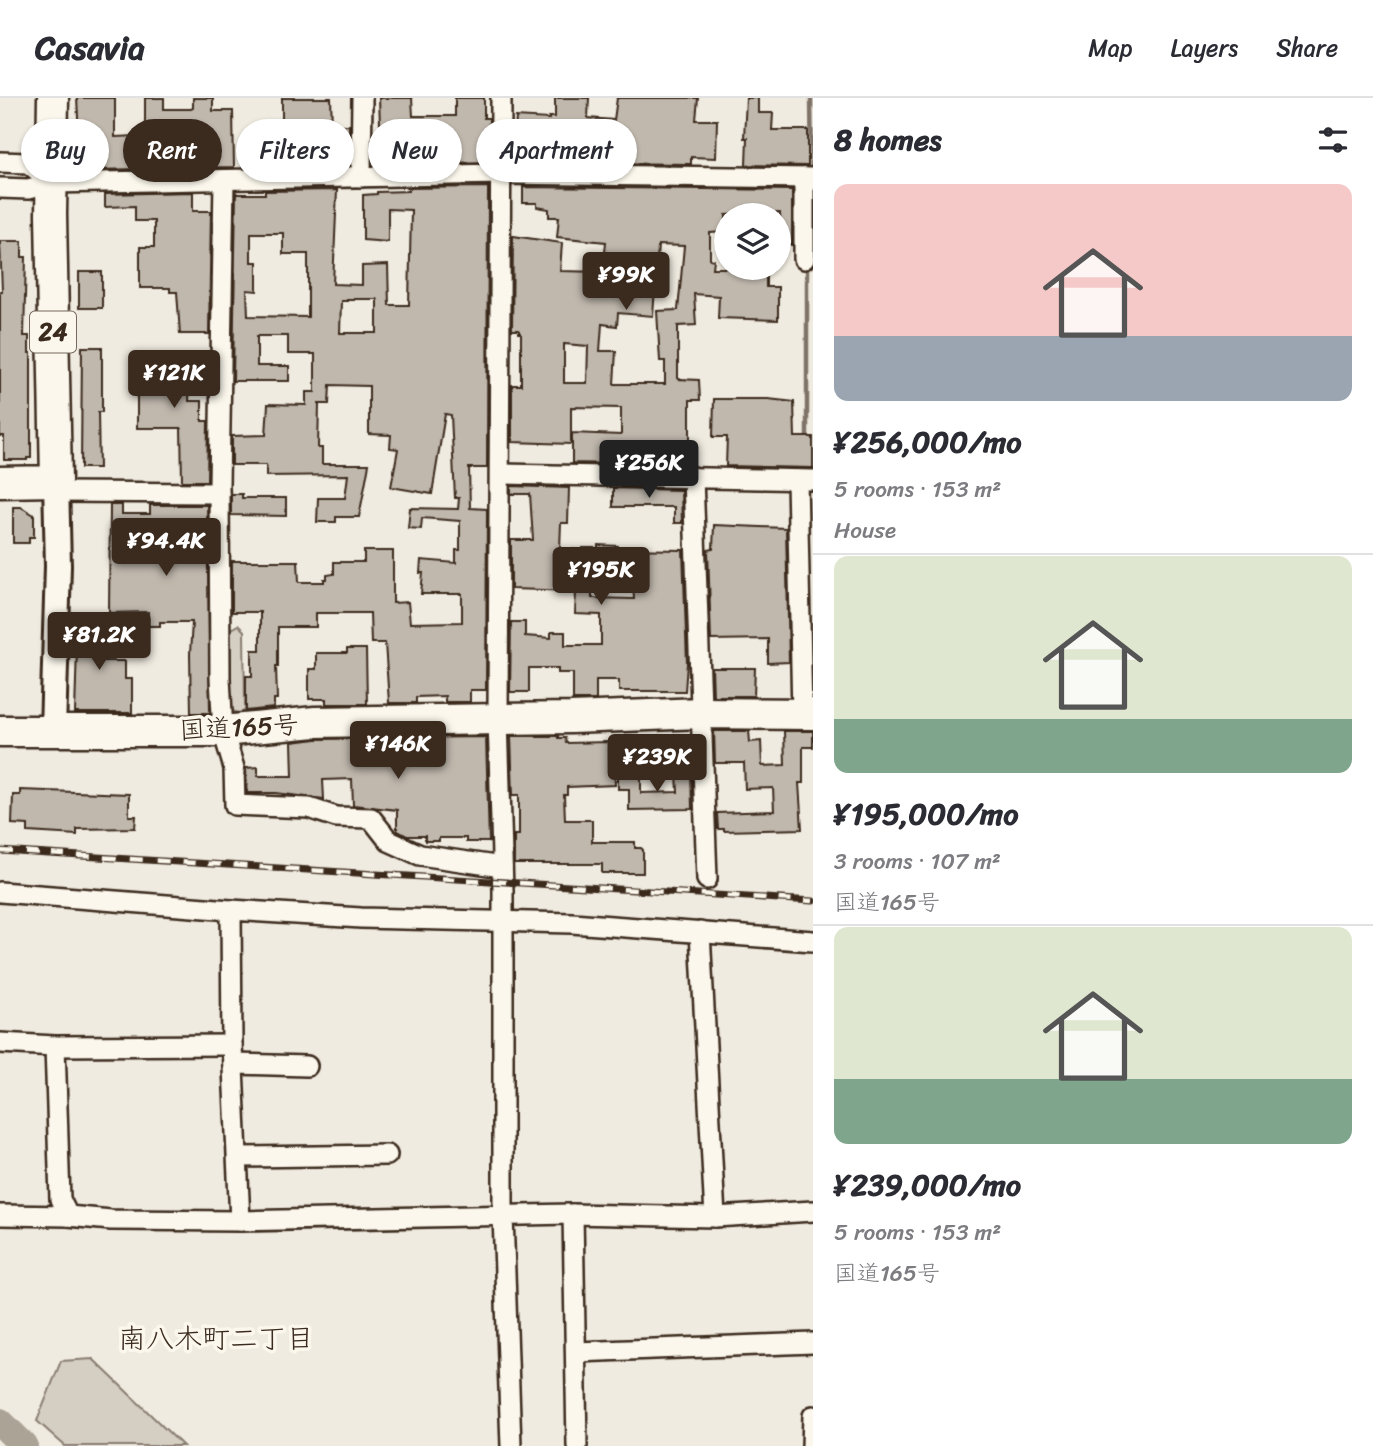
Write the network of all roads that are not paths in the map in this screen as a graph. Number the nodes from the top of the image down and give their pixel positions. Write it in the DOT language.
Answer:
graph roads {
  1 [pos="53,98"];
  2 [pos="362,98"];
  3 [pos="501,98"];
  4 [pos="501,119"];
  5 [pos="0,162"];
  6 [pos="476,175"];
  7 [pos="637,176"];
  8 [pos="361,177"];
  9 [pos="808,178"];
  10 [pos="224,180"];
  11 [pos="501,182"];
  12 [pos="53,183"];
  13 [pos="0,188"];
  14 [pos="804,259"];
  15 [pos="501,474"];
  16 [pos="693,477"];
  17 [pos="805,480"];
  18 [pos="0,482"];
  19 [pos="56,486"];
  20 [pos="219,493"];
  21 [pos="702,713"];
  22 [pos="807,714"];
  23 [pos="498,718"];
  24 [pos="53,730"];
  25 [pos="0,731"];
  26 [pos="223,731"];
  27 [pos="502,867"];
  28 [pos="707,879"];
  29 [pos="0,892"];
  30 [pos="231,910"];
  31 [pos="501,921"];
  32 [pos="700,932"];
  33 [pos="813,942"];
  34 [pos="0,1043"];
  35 [pos="232,1045"];
  36 [pos="55,1046"];
  37 [pos="233,1065"];
  38 [pos="307,1066"];
  39 [pos="387,1155"];
  40 [pos="238,1157"];
  41 [pos="813,1210"];
  42 [pos="573,1214"];
  43 [pos="0,1215"];
  44 [pos="503,1215"];
  45 [pos="68,1216"];
  46 [pos="715,1217"];
  47 [pos="240,1221"];
  48 [pos="813,1343"];
  49 [pos="576,1352"];
  50 [pos="813,1416"];
  51 [pos="511,1446"];
  52 [pos="577,1446"];
  53 [pos="812,1446"];
  1 -- 12 [label="highway, 24"];
  2 -- 8 [label="street"];
  3 -- 4 [label="street"];
  5 -- 12 [label="street"];
  6 -- 8 [label="street"];
  7 -- 9 [label="street"];
  8 -- 10 [label="street"];
  9 -- 14 [label="street"];
  10 -- 12 [label="street"];
  10 -- 20 [label="street"];
  11 -- 15 [label="street"];
  12 -- 13 [label="street"];
  12 -- 19 [label="highway, 24"];
  15 -- 16 [label="street"];
  15 -- 23 [label="street"];
  16 -- 17 [label="street"];
  16 -- 21 [label="street"];
  17 -- 22 [label="street"];
  18 -- 19 [label="highway"];
  19 -- 20 [label="street"];
  19 -- 24 [label="main road"];
  20 -- 26 [label="street"];
  21 -- 22 [label="highway, 国道165号"];
  21 -- 23 [label="highway, 国道165号"];
  21 -- 28 [label="street"];
  23 -- 26 [label="highway, 国道165号"];
  23 -- 27 [label="street"];
  24 -- 25 [label="highway, 国道165号"];
  24 -- 26 [label="highway, 国道165号"];
  26 -- 27 [label="street"];
  27 -- 31 [label="street"];
  29 -- 30 [label="street"];
  30 -- 31 [label="street"];
  30 -- 35 [label="street"];
  31 -- 32 [label="street"];
  31 -- 44 [label="street"];
  32 -- 33 [label="street"];
  32 -- 46 [label="street"];
  34 -- 36 [label="street"];
  35 -- 36 [label="street"];
  35 -- 37 [label="street"];
  36 -- 45 [label="street"];
  37 -- 38 [label="street"];
  37 -- 40 [label="street"];
  39 -- 40 [label="street"];
  40 -- 47 [label="street"];
  41 -- 46 [label="street"];
  42 -- 44 [label="street"];
  42 -- 46 [label="street"];
  42 -- 49 [label="street"];
  43 -- 45 [label="street"];
  44 -- 47 [label="street"];
  44 -- 51 [label="street"];
  45 -- 47 [label="street"];
  48 -- 49 [label="street"];
  49 -- 52 [label="street"];
  50 -- 53 [label="street"];
}
